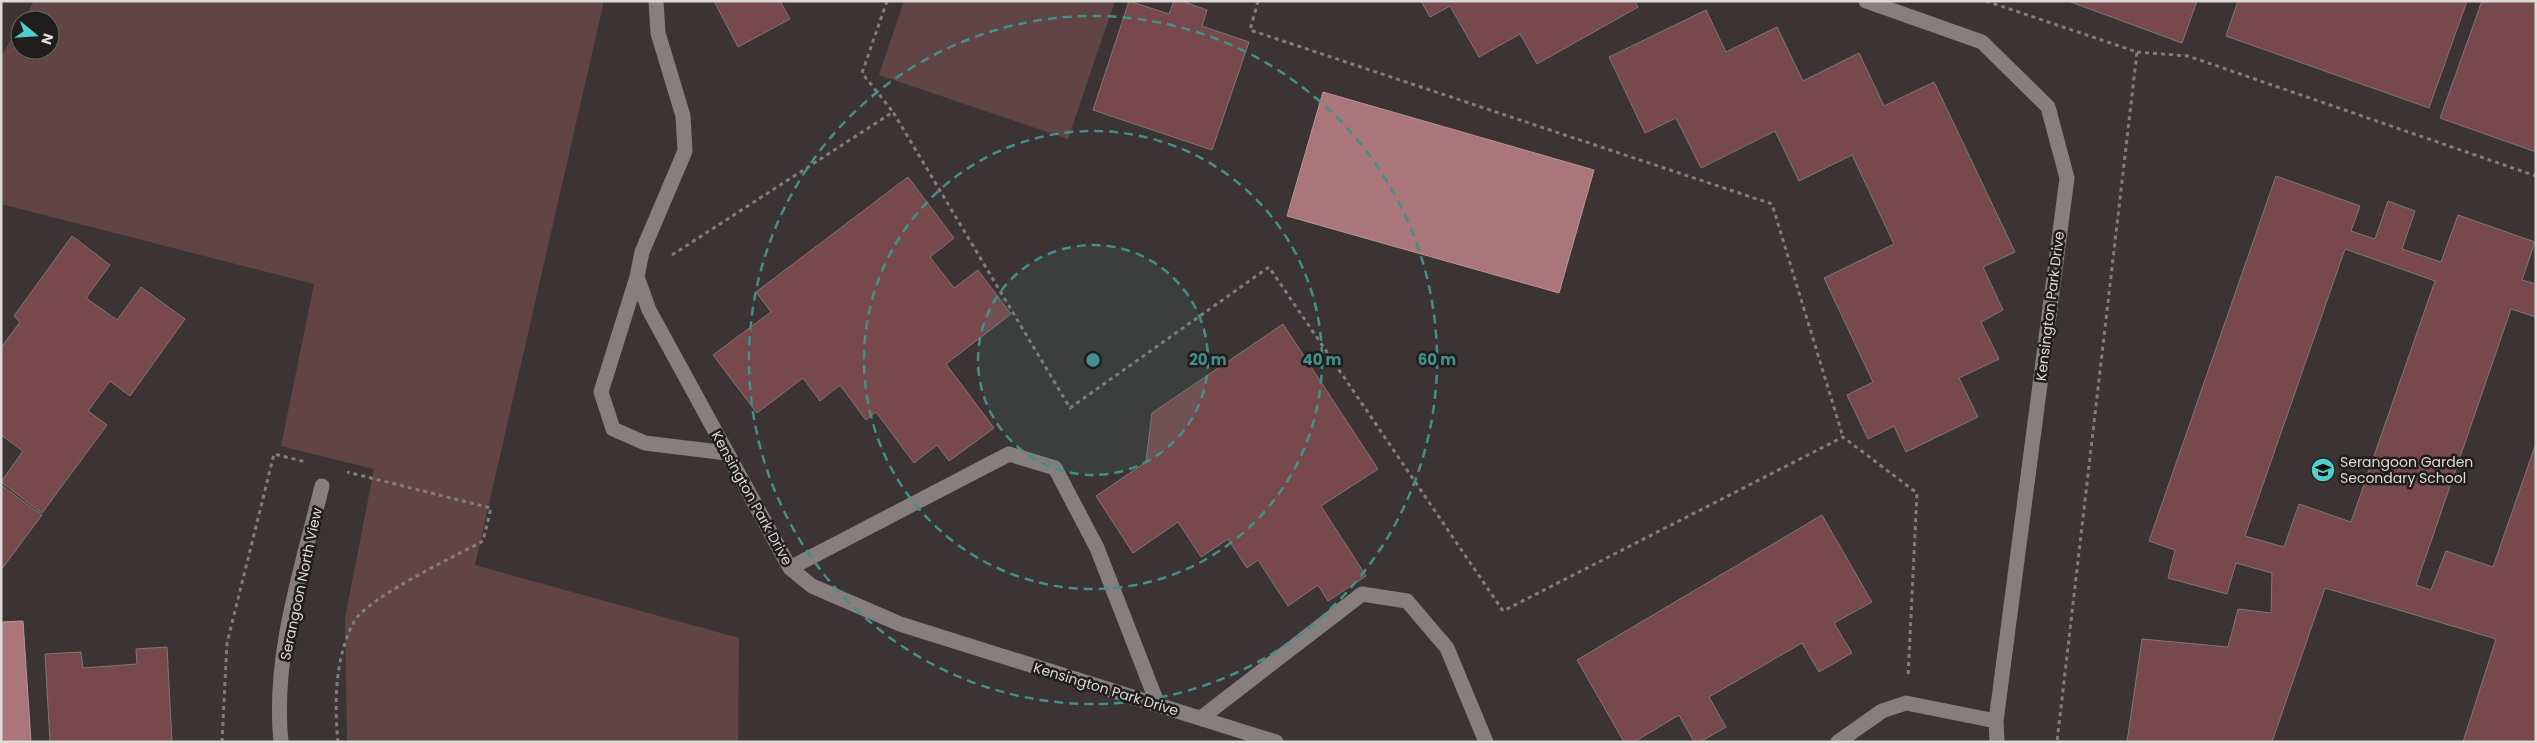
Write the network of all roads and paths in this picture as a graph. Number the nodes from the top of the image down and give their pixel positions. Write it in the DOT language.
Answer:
graph roads {
  1 [pos="656,1"];
  2 [pos="887,1"];
  3 [pos="1258,1"];
  4 [pos="1866,1"];
  5 [pos="1986,1"];
  6 [pos="2137,52"];
  7 [pos="893,112"];
  8 [pos="2536,176"];
  9 [pos="637,277"];
  10 [pos="1842,437"];
  11 [pos="727,453"];
  12 [pos="312,463"];
  13 [pos="340,470"];
  14 [pos="322,486"];
  15 [pos="790,568"];
  16 [pos="1906,703"];
  17 [pos="1158,705"];
  18 [pos="1201,718"];
  19 [pos="1996,720"];
  20 [pos="222,742"];
  21 [pos="281,742"];
  22 [pos="338,742"];
  23 [pos="1276,742"];
  24 [pos="1486,742"];
  25 [pos="1838,742"];
  26 [pos="1997,742"];
  27 [pos="2058,742"];
  1 -- 9 [label="street"];
  2 -- 7 [label="path"];
  3 -- 10 [label="path"];
  4 -- 19 [label="street, Kensington Park Drive"];
  5 -- 6 [label="path"];
  6 -- 8 [label="path"];
  6 -- 27 [label="path"];
  7 -- 9 [label="path"];
  7 -- 10 [label="path"];
  9 -- 11 [label="street, Kensington Park Drive"];
  9 -- 11 [label="street"];
  10 -- 16 [label="path"];
  11 -- 15 [label="street, Kensington Park Drive"];
  12 -- 20 [label="path"];
  13 -- 22 [label="path"];
  14 -- 21 [label="street, Serangoon North View"];
  15 -- 17 [label="street, Kensington Park Drive"];
  15 -- 17 [label="street"];
  16 -- 19 [label="street"];
  16 -- 25 [label="street"];
  17 -- 18 [label="street, Kensington Park Drive"];
  18 -- 23 [label="street, Kensington Park Drive"];
  18 -- 24 [label="street"];
  19 -- 26 [label="street, Kensington Park Drive"];
}
